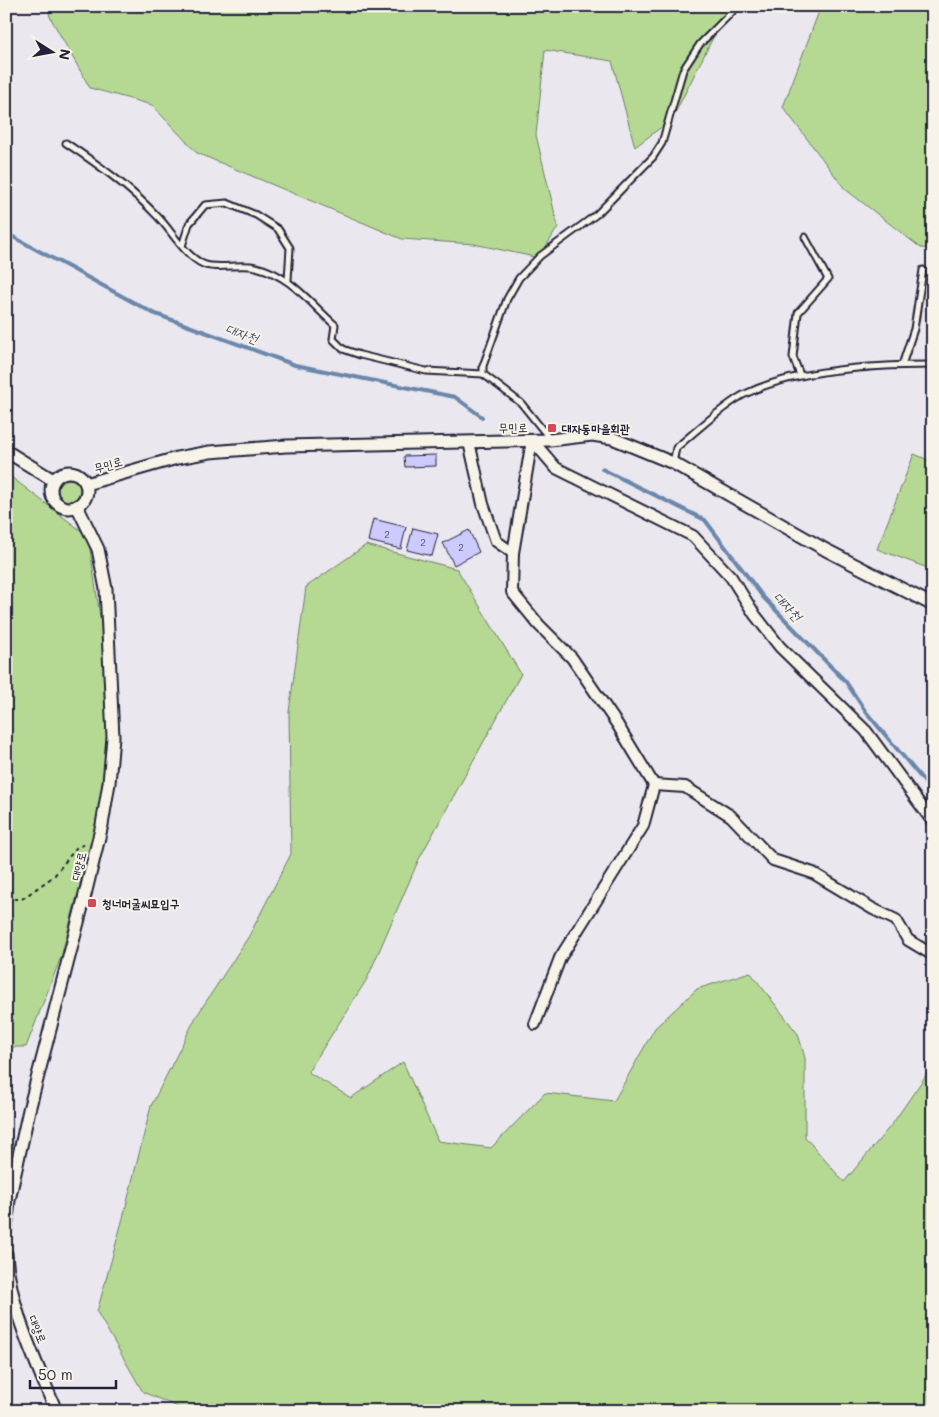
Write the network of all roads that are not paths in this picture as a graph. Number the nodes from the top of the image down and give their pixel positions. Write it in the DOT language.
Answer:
graph roads {
  1 [pos="738,6"];
  2 [pos="66,144"];
  3 [pos="805,237"];
  4 [pos="182,246"];
  5 [pos="923,270"];
  6 [pos="288,280"];
  7 [pos="902,365"];
  8 [pos="933,365"];
  9 [pos="483,374"];
  10 [pos="800,376"];
  11 [pos="532,440"];
  12 [pos="550,440"];
  13 [pos="469,442"];
  14 [pos="6,451"];
  15 [pos="673,463"];
  16 [pos="53,480"];
  17 [pos="86,484"];
  18 [pos="77,506"];
  19 [pos="513,553"];
  20 [pos="933,605"];
  21 [pos="654,785"];
  22 [pos="933,822"];
  23 [pos="933,955"];
  24 [pos="535,1024"];
  25 [pos="6,1230"];
  26 [pos="6,1254"];
  27 [pos="56,1411"];
  1 -- 9 [label="lane"];
  2 -- 4 [label="lane"];
  3 -- 10 [label="lane"];
  4 -- 6 [label="lane"];
  4 -- 6 [label="lane"];
  5 -- 7 [label="lane"];
  6 -- 9 [label="lane"];
  7 -- 8 [label="lane"];
  7 -- 10 [label="lane"];
  9 -- 12 [label="lane"];
  10 -- 15 [label="lane"];
  11 -- 12 [label="street, 무민로"];
  11 -- 13 [label="street, 무민로"];
  11 -- 19 [label="street"];
  11 -- 22 [label="street"];
  12 -- 15 [label="street, 무민로"];
  13 -- 17 [label="street, 무민로"];
  13 -- 19 [label="street"];
  14 -- 16 [label="street"];
  15 -- 20 [label="street, 무민로"];
  16 -- 17 [label="street"];
  16 -- 18 [label="street"];
  17 -- 18 [label="street"];
  18 -- 25 [label="street, 대양로"];
  19 -- 21 [label="street"];
  21 -- 23 [label="street"];
  21 -- 24 [label="street"];
  26 -- 27 [label="street, 대양로"];
}
